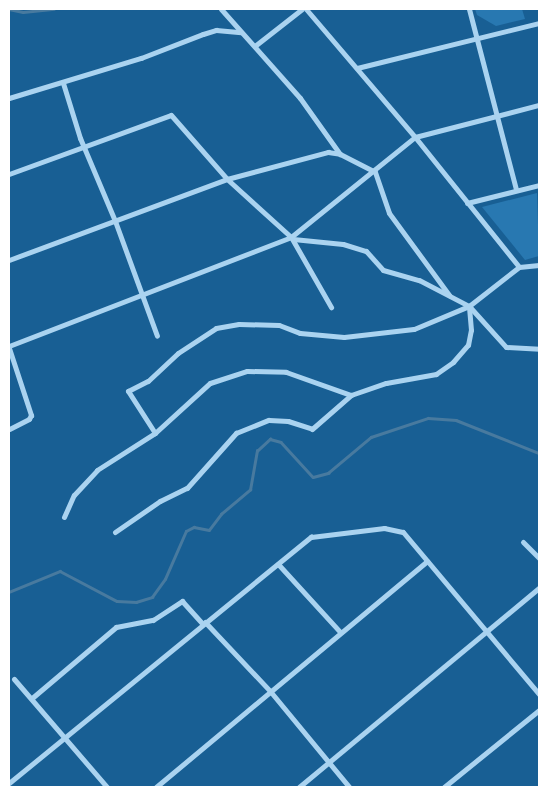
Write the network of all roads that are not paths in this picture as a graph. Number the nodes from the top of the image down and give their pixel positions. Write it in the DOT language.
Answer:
graph roads {
  1 [pos="221,9"];
  2 [pos="302,9"];
  3 [pos="306,9"];
  4 [pos="469,9"];
  5 [pos="539,23"];
  6 [pos="241,32"];
  7 [pos="478,38"];
  8 [pos="256,44"];
  9 [pos="357,68"];
  10 [pos="63,83"];
  11 [pos="9,98"];
  12 [pos="539,105"];
  13 [pos="498,115"];
  14 [pos="415,137"];
  15 [pos="84,146"];
  16 [pos="340,154"];
  17 [pos="375,172"];
  18 [pos="9,174"];
  19 [pos="227,179"];
  20 [pos="539,184"];
  21 [pos="516,190"];
  22 [pos="467,203"];
  23 [pos="115,221"];
  24 [pos="291,237"];
  25 [pos="9,260"];
  26 [pos="539,265"];
  27 [pos="519,267"];
  28 [pos="449,295"];
  29 [pos="142,296"];
  30 [pos="469,306"];
  31 [pos="331,307"];
  32 [pos="157,336"];
  33 [pos="9,347"];
  34 [pos="539,349"];
  35 [pos="351,395"];
  36 [pos="9,429"];
  37 [pos="155,433"];
  38 [pos="64,517"];
  39 [pos="115,532"];
  40 [pos="523,542"];
  41 [pos="539,558"];
  42 [pos="427,562"];
  43 [pos="278,564"];
  44 [pos="539,588"];
  45 [pos="204,623"];
  46 [pos="487,631"];
  47 [pos="340,632"];
  48 [pos="14,679"];
  49 [pos="270,691"];
  50 [pos="539,694"];
  51 [pos="32,698"];
  52 [pos="539,710"];
  53 [pos="64,738"];
  54 [pos="330,763"];
  55 [pos="9,784"];
  56 [pos="106,787"];
  57 [pos="156,787"];
  58 [pos="300,787"];
  59 [pos="349,787"];
  60 [pos="444,787"];
  1 -- 6 [label="street"];
  2 -- 8 [label="street"];
  3 -- 9 [label="street"];
  4 -- 7 [label="street"];
  5 -- 7 [label="street"];
  6 -- 8 [label="street"];
  6 -- 10 [label="street"];
  7 -- 9 [label="street"];
  7 -- 13 [label="street"];
  8 -- 16 [label="street"];
  9 -- 14 [label="street"];
  10 -- 11 [label="street"];
  10 -- 15 [label="street"];
  12 -- 13 [label="street"];
  13 -- 14 [label="street"];
  13 -- 21 [label="street"];
  14 -- 17 [label="street"];
  14 -- 22 [label="street"];
  15 -- 18 [label="street"];
  15 -- 19 [label="street"];
  15 -- 23 [label="street"];
  16 -- 17 [label="street"];
  16 -- 19 [label="street"];
  17 -- 24 [label="street"];
  17 -- 28 [label="street"];
  19 -- 23 [label="street"];
  19 -- 24 [label="street"];
  20 -- 21 [label="street"];
  21 -- 22 [label="street"];
  22 -- 27 [label="street"];
  23 -- 25 [label="street"];
  23 -- 29 [label="street"];
  24 -- 28 [label="street"];
  24 -- 29 [label="street"];
  24 -- 31 [label="street"];
  26 -- 27 [label="street"];
  27 -- 30 [label="street"];
  28 -- 30 [label="street"];
  29 -- 32 [label="street"];
  29 -- 33 [label="street"];
  30 -- 34 [label="street"];
  30 -- 35 [label="street"];
  30 -- 37 [label="street"];
  33 -- 36 [label="street"];
  35 -- 37 [label="street"];
  35 -- 39 [label="street"];
  37 -- 38 [label="street"];
  40 -- 41 [label="street"];
  42 -- 43 [label="street"];
  42 -- 46 [label="street"];
  42 -- 47 [label="street"];
  43 -- 45 [label="street"];
  43 -- 47 [label="street"];
  44 -- 46 [label="street"];
  45 -- 49 [label="street"];
  45 -- 51 [label="street"];
  45 -- 53 [label="street"];
  46 -- 50 [label="street"];
  46 -- 54 [label="street"];
  47 -- 49 [label="street"];
  48 -- 51 [label="street"];
  49 -- 54 [label="street"];
  49 -- 57 [label="street"];
  51 -- 53 [label="street"];
  52 -- 60 [label="street"];
  53 -- 55 [label="street"];
  53 -- 56 [label="street"];
  54 -- 58 [label="street"];
  54 -- 59 [label="street"];
}
